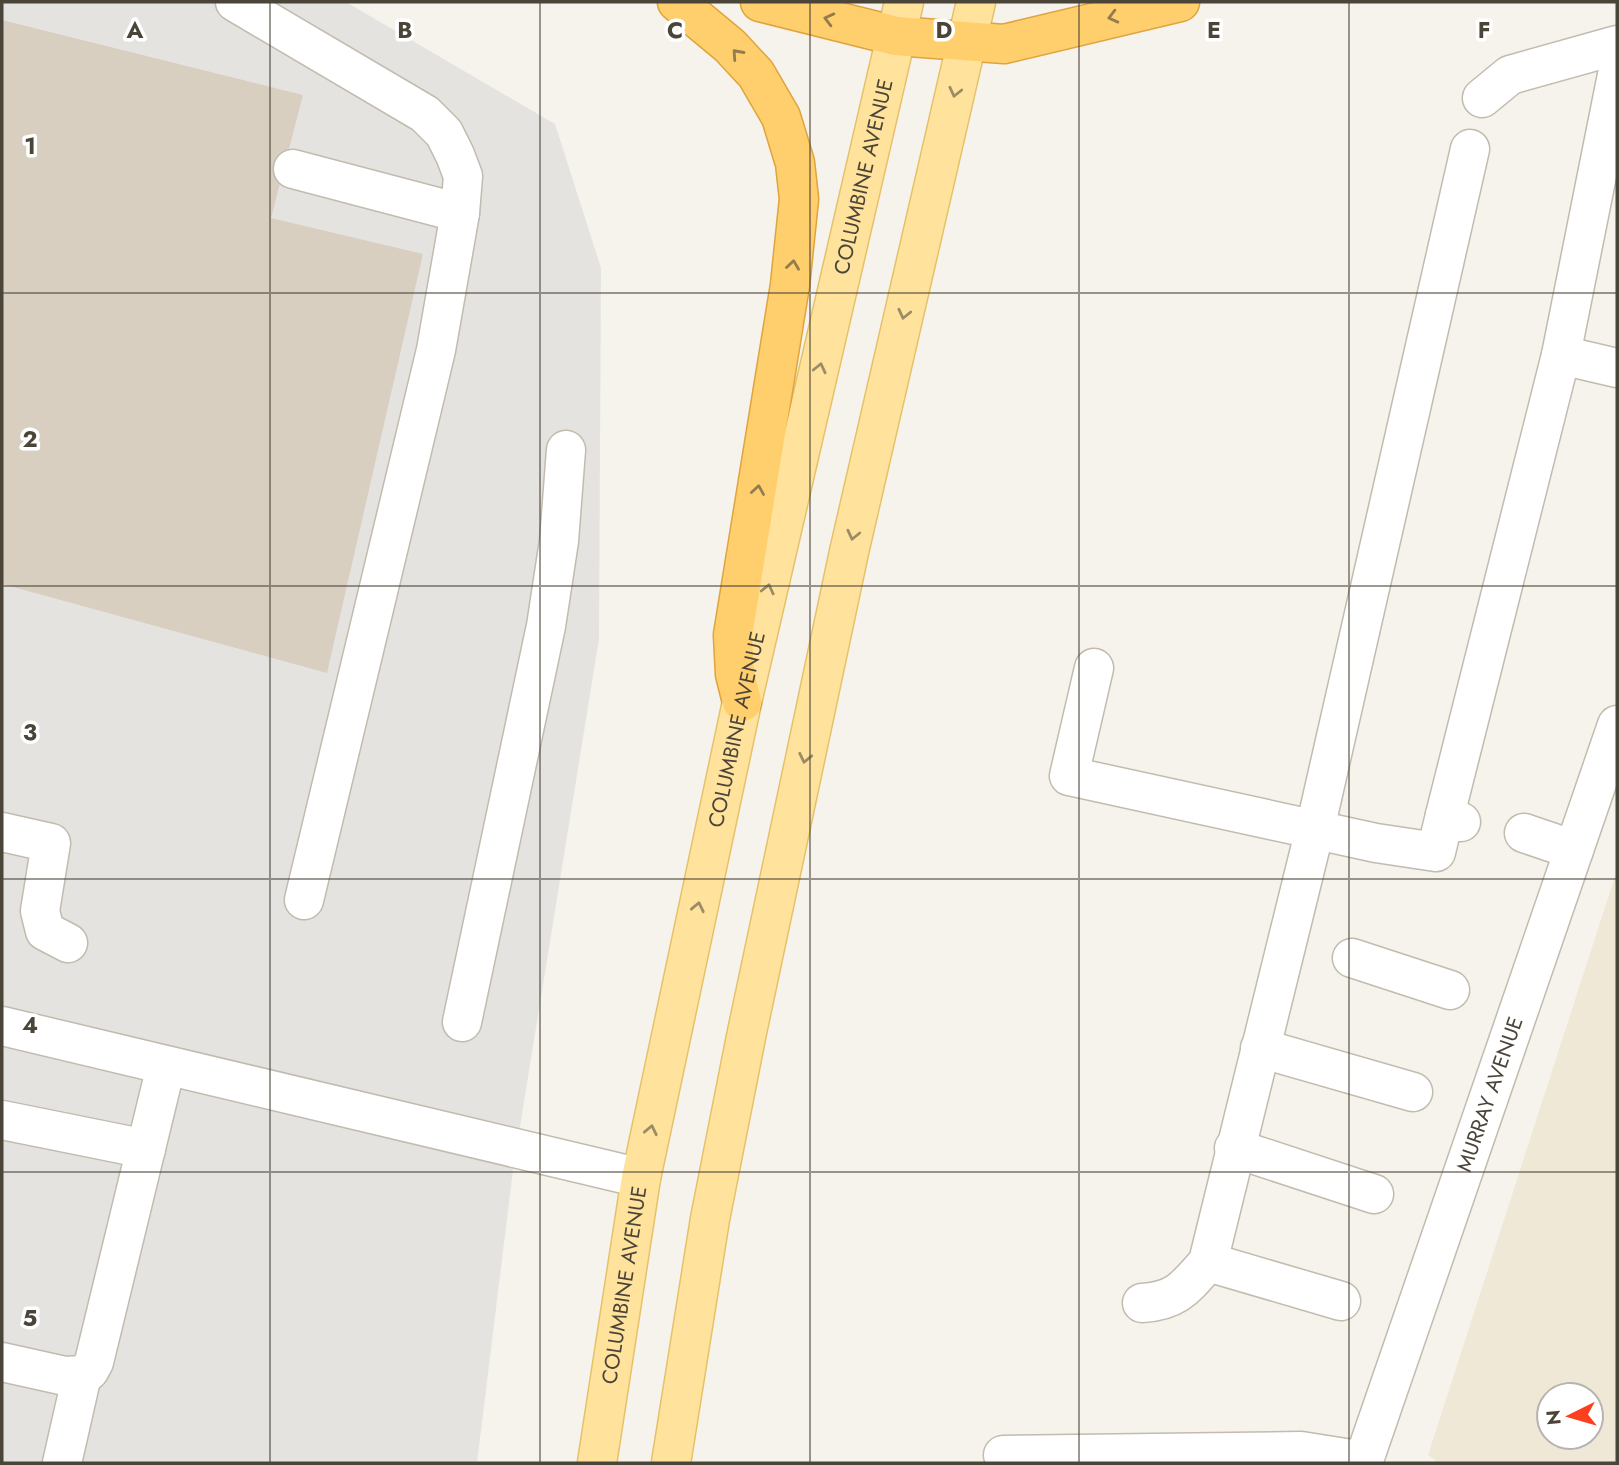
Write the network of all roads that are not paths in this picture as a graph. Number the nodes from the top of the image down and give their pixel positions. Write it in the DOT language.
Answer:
graph roads {
  1 [pos="235,2"];
  2 [pos="677,2"];
  3 [pos="760,2"];
  4 [pos="976,2"];
  5 [pos="1180,2"];
  6 [pos="900,19"];
  7 [pos="966,42"];
  8 [pos="1617,46"];
  9 [pos="1617,75"];
  10 [pos="1482,98"];
  11 [pos="1470,149"];
  12 [pos="293,169"];
  13 [pos="460,213"];
  14 [pos="1561,355"];
  15 [pos="1617,368"];
  16 [pos="566,450"];
  17 [pos="1094,667"];
  18 [pos="742,702"];
  19 [pos="1617,725"];
  20 [pos="1315,830"];
  21 [pos="2,832"];
  22 [pos="1524,833"];
  23 [pos="1574,850"];
  24 [pos="304,900"];
  25 [pos="68,943"];
  26 [pos="1352,958"];
  27 [pos="1450,990"];
  28 [pos="462,1021"];
  29 [pos="2,1026"];
  30 [pos="1259,1048"];
  31 [pos="166,1066"];
  32 [pos="1413,1092"];
  33 [pos="2,1120"];
  34 [pos="1234,1148"];
  35 [pos="146,1150"];
  36 [pos="641,1178"];
  37 [pos="1374,1194"];
  38 [pos="1208,1262"];
  39 [pos="1340,1301"];
  40 [pos="1142,1303"];
  41 [pos="2,1362"];
  42 [pos="82,1375"];
  43 [pos="1003,1455"];
  44 [pos="1363,1462"];
  45 [pos="62,1463"];
  46 [pos="597,1463"];
  47 [pos="671,1463"];
  1 -- 13 [label="street"];
  18 -- 2 [label="highway, one-way"];
  6 -- 3 [label="highway, one-way"];
  4 -- 7 [label="main road"];
  5 -- 7 [label="highway, one-way"];
  6 -- 7 [label="highway"];
  18 -- 6 [label="main road, COLUMBINE AVENUE, one-way"];
  7 -- 47 [label="main road, one-way"];
  8 -- 10 [label="street"];
  9 -- 14 [label="street"];
  11 -- 20 [label="street"];
  12 -- 13 [label="street"];
  13 -- 24 [label="street"];
  14 -- 15 [label="street"];
  14 -- 20 [label="street"];
  16 -- 28 [label="street"];
  17 -- 20 [label="street"];
  36 -- 18 [label="main road, COLUMBINE AVENUE, one-way"];
  19 -- 23 [label="street, MURRAY AVENUE"];
  20 -- 30 [label="street"];
  21 -- 25 [label="street"];
  22 -- 23 [label="street"];
  23 -- 44 [label="street, MURRAY AVENUE"];
  26 -- 27 [label="street"];
  29 -- 31 [label="street"];
  30 -- 32 [label="street"];
  30 -- 34 [label="street"];
  31 -- 35 [label="street"];
  31 -- 36 [label="street"];
  33 -- 35 [label="street"];
  34 -- 37 [label="street"];
  34 -- 38 [label="street"];
  35 -- 42 [label="street"];
  36 -- 46 [label="main road, COLUMBINE AVENUE"];
  38 -- 39 [label="street"];
  38 -- 40 [label="street"];
  41 -- 42 [label="street"];
  42 -- 45 [label="street"];
  43 -- 44 [label="street"];
}
